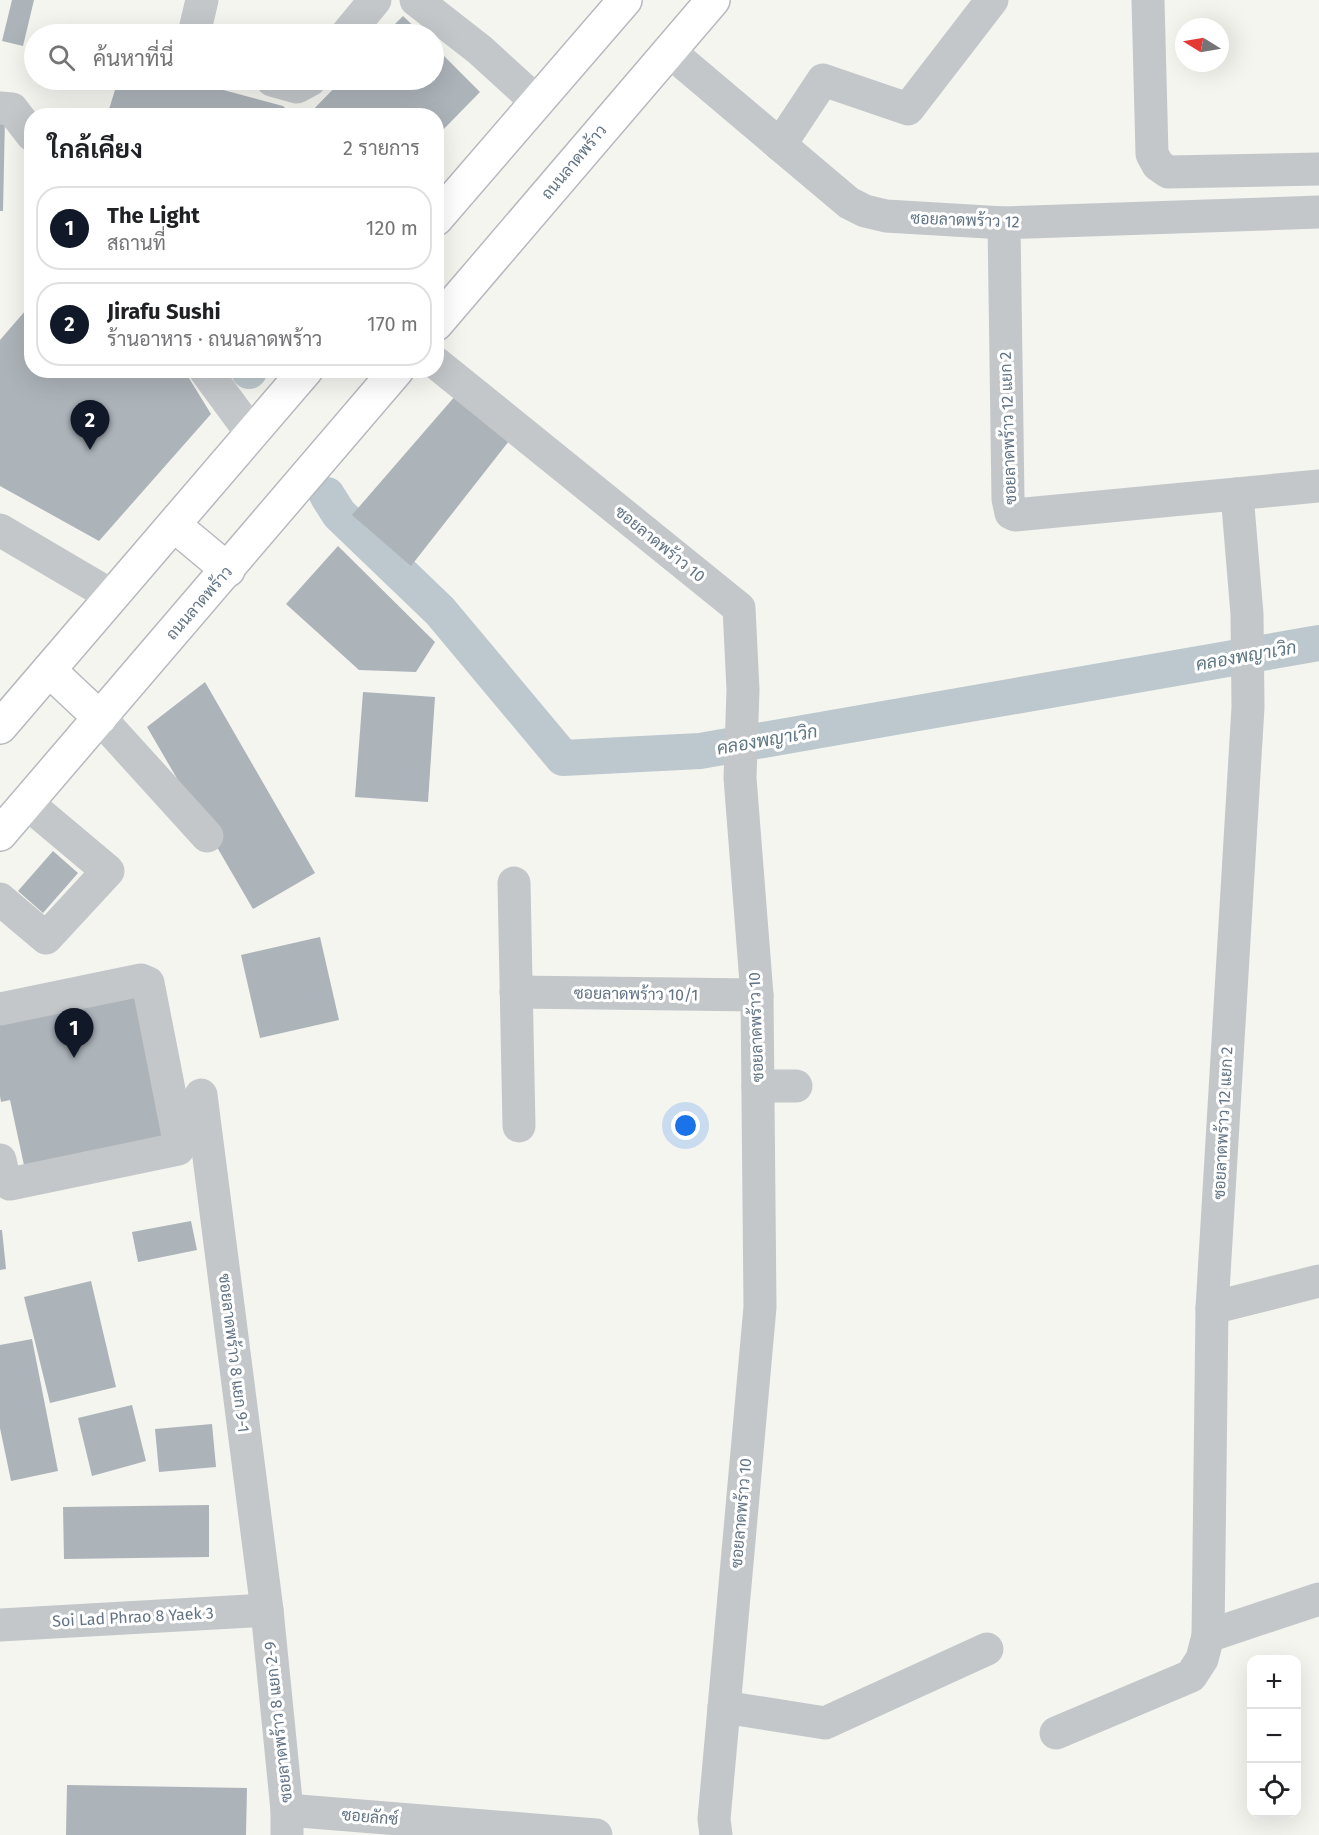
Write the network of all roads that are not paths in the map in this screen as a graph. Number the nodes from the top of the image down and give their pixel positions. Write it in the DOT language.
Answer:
graph roads {
  1 [pos="202,0"];
  2 [pos="375,0"];
  3 [pos="416,0"];
  4 [pos="625,0"];
  5 [pos="713,0"];
  6 [pos="992,0"];
  7 [pos="1148,0"];
  8 [pos="196,24"];
  9 [pos="355,24"];
  10 [pos="669,51"];
  11 [pos="537,102"];
  12 [pos="0,108"];
  13 [pos="24,125"];
  14 [pos="780,145"];
  15 [pos="1319,169"];
  16 [pos="444,210"];
  17 [pos="1319,212"];
  18 [pos="1004,223"];
  19 [pos="444,315"];
  20 [pos="444,369"];
  21 [pos="211,378"];
  22 [pos="299,378"];
  23 [pos="390,378"];
  24 [pos="252,434"];
  25 [pos="1319,486"];
  26 [pos="1237,494"];
  27 [pos="174,525"];
  28 [pos="0,530"];
  29 [pos="228,570"];
  30 [pos="112,596"];
  31 [pos="49,670"];
  32 [pos="100,718"];
  33 [pos="0,728"];
  34 [pos="27,803"];
  35 [pos="0,834"];
  36 [pos="207,836"];
  37 [pos="514,883"];
  38 [pos="0,899"];
  39 [pos="516,992"];
  40 [pos="757,995"];
  41 [pos="0,1009"];
  42 [pos="758,1086"];
  43 [pos="796,1086"];
  44 [pos="201,1095"];
  45 [pos="519,1126"];
  46 [pos="0,1160"];
  47 [pos="1319,1281"];
  48 [pos="1212,1308"];
  49 [pos="1319,1599"];
  50 [pos="267,1610"];
  51 [pos="0,1625"];
  52 [pos="1208,1636"];
  53 [pos="987,1648"];
  54 [pos="724,1707"];
  55 [pos="1056,1732"];
  56 [pos="287,1823"];
  57 [pos="596,1835"];
  58 [pos="716,1835"];
  1 -- 8 [label="street"];
  2 -- 9 [label="street"];
  3 -- 11 [label="street"];
  4 -- 11 [label="main road"];
  5 -- 10 [label="main road, ถนนลาดพร้าว"];
  6 -- 14 [label="street"];
  7 -- 15 [label="street"];
  10 -- 14 [label="street, ซอยลาดพร้าว 12"];
  10 -- 19 [label="main road, ถนนลาดพร้าว"];
  11 -- 16 [label="main road"];
  12 -- 13 [label="street"];
  14 -- 18 [label="street, ซอยลาดพร้าว 12"];
  17 -- 18 [label="street, ซอยลาดพร้าว 12"];
  18 -- 26 [label="street, ซอยลาดพร้าว 12 แยก 2"];
  20 -- 40 [label="street, ซอยลาดพร้าว 10"];
  21 -- 24 [label="street"];
  22 -- 24 [label="main road"];
  23 -- 29 [label="main road, ถนนลาดพร้าว"];
  24 -- 27 [label="main road"];
  25 -- 26 [label="street, ซอยลาดพร้าว 12 แยก 2"];
  26 -- 48 [label="street, ซอยลาดพร้าว 12 แยก 2"];
  27 -- 29 [label="main road"];
  27 -- 30 [label="main road"];
  28 -- 30 [label="street"];
  29 -- 32 [label="main road, ถนนลาดพร้าว"];
  30 -- 31 [label="main road"];
  31 -- 32 [label="main road"];
  31 -- 33 [label="main road"];
  32 -- 34 [label="main road, ถนนลาดพร้าว"];
  32 -- 36 [label="street"];
  34 -- 35 [label="main road, ถนนลาดพร้าว"];
  34 -- 38 [label="street"];
  37 -- 39 [label="street"];
  39 -- 40 [label="street, ซอยลาดพร้าว 10/1"];
  39 -- 45 [label="street"];
  40 -- 42 [label="street, ซอยลาดพร้าว 10"];
  41 -- 46 [label="street"];
  42 -- 43 [label="street"];
  42 -- 54 [label="street, ซอยลาดพร้าว 10"];
  44 -- 50 [label="street, ซอยลาดพร้าว 8 แยก 9-1"];
  47 -- 48 [label="street"];
  48 -- 52 [label="street, ซอยลาดพร้าว 12 แยก 2"];
  49 -- 52 [label="street"];
  50 -- 51 [label="street, Soi Lad Phrao 8 Yaek 3"];
  50 -- 56 [label="street, ซอยลาดพร้าว 8 แยก 2-9"];
  52 -- 55 [label="street, ซอยลาดพร้าว 12 แยก 2"];
  53 -- 54 [label="street"];
  54 -- 58 [label="street, ซอยลาดพร้าว 10"];
  56 -- 57 [label="street, ซอยลักซ์"];
}
